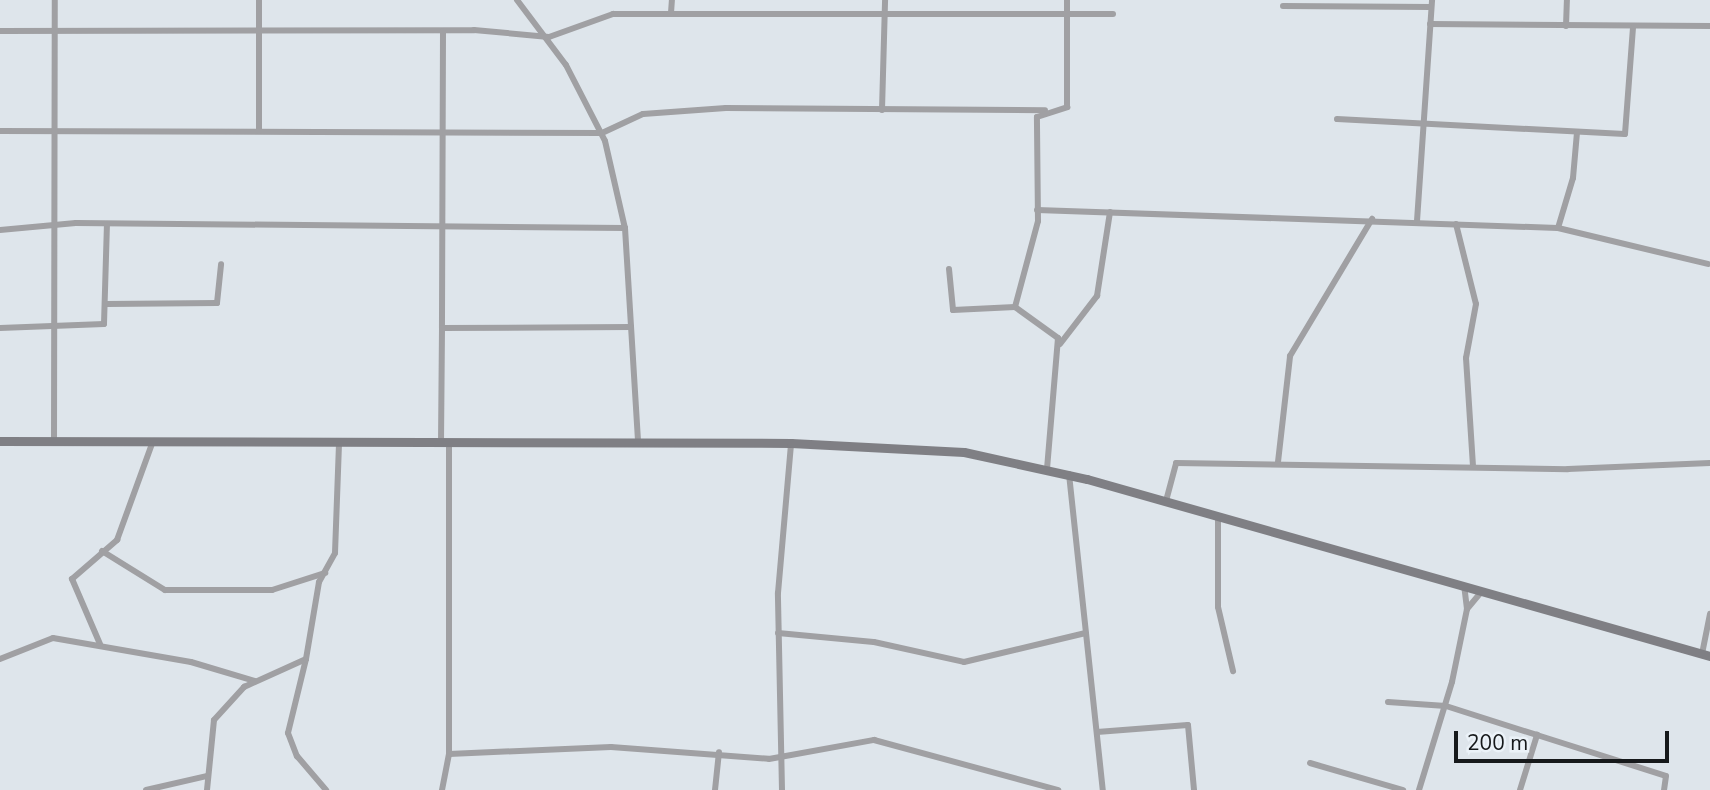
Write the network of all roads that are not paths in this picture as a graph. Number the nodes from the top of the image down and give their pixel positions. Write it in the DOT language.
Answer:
graph roads {
  1 [pos="55,0"];
  2 [pos="259,0"];
  3 [pos="517,0"];
  4 [pos="672,0"];
  5 [pos="885,0"];
  6 [pos="1067,0"];
  7 [pos="1567,0"];
  8 [pos="1431,3"];
  9 [pos="1283,6"];
  10 [pos="671,13"];
  11 [pos="885,13"];
  12 [pos="1066,14"];
  13 [pos="1113,14"];
  14 [pos="1430,24"];
  15 [pos="1566,26"];
  16 [pos="1710,26"];
  17 [pos="1633,28"];
  18 [pos="258,29"];
  19 [pos="55,30"];
  20 [pos="0,31"];
  21 [pos="443,31"];
  22 [pos="549,37"];
  23 [pos="882,110"];
  24 [pos="1028,110"];
  25 [pos="1045,110"];
  26 [pos="1037,117"];
  27 [pos="1337,119"];
  28 [pos="1424,123"];
  29 [pos="441,130"];
  30 [pos="0,131"];
  31 [pos="55,131"];
  32 [pos="258,131"];
  33 [pos="1577,132"];
  34 [pos="602,133"];
  35 [pos="1037,210"];
  36 [pos="1110,212"];
  37 [pos="1372,219"];
  38 [pos="1418,221"];
  39 [pos="1456,224"];
  40 [pos="107,225"];
  41 [pos="55,226"];
  42 [pos="625,228"];
  43 [pos="1558,228"];
  44 [pos="442,229"];
  45 [pos="0,230"];
  46 [pos="221,264"];
  47 [pos="1708,264"];
  48 [pos="949,269"];
  49 [pos="107,304"];
  50 [pos="1014,307"];
  51 [pos="631,327"];
  52 [pos="0,328"];
  53 [pos="55,328"];
  54 [pos="442,328"];
  55 [pos="1060,344"];
  56 [pos="0,441"];
  57 [pos="54,441"];
  58 [pos="153,441"];
  59 [pos="445,442"];
  60 [pos="638,442"];
  61 [pos="339,443"];
  62 [pos="791,443"];
  63 [pos="1278,462"];
  64 [pos="1710,463"];
  65 [pos="1473,466"];
  66 [pos="1047,469"];
  67 [pos="1069,474"];
  68 [pos="1166,501"];
  69 [pos="1218,516"];
  70 [pos="102,551"];
  71 [pos="325,573"];
  72 [pos="1464,586"];
  73 [pos="1482,591"];
  74 [pos="1467,609"];
  75 [pos="1710,614"];
  76 [pos="1086,633"];
  77 [pos="778,634"];
  78 [pos="100,644"];
  79 [pos="1706,655"];
  80 [pos="0,659"];
  81 [pos="306,659"];
  82 [pos="1233,671"];
  83 [pos="255,681"];
  84 [pos="1388,702"];
  85 [pos="1446,706"];
  86 [pos="1097,732"];
  87 [pos="1537,735"];
  88 [pos="719,752"];
  89 [pos="449,754"];
  90 [pos="783,758"];
  91 [pos="1310,763"];
  92 [pos="207,776"];
  93 [pos="1390,785"];
  94 [pos="146,790"];
  95 [pos="207,790"];
  96 [pos="326,790"];
  97 [pos="442,790"];
  98 [pos="715,790"];
  99 [pos="782,790"];
  100 [pos="1058,790"];
  101 [pos="1103,790"];
  102 [pos="1194,790"];
  103 [pos="1381,790"];
  104 [pos="1403,790"];
  105 [pos="1419,790"];
  106 [pos="1520,790"];
  107 [pos="1664,790"];
  1 -- 19 [label="street"];
  2 -- 18 [label="street"];
  3 -- 22 [label="street"];
  4 -- 10 [label="street"];
  5 -- 11 [label="street"];
  6 -- 12 [label="street"];
  7 -- 15 [label="street"];
  8 -- 9 [label="street"];
  8 -- 14 [label="street"];
  10 -- 11 [label="street"];
  10 -- 22 [label="street"];
  11 -- 12 [label="street"];
  11 -- 23 [label="street"];
  12 -- 13 [label="street"];
  12 -- 25 [label="street"];
  14 -- 15 [label="street"];
  14 -- 28 [label="street"];
  15 -- 17 [label="street"];
  16 -- 17 [label="street"];
  17 -- 33 [label="street"];
  18 -- 19 [label="street"];
  18 -- 21 [label="street"];
  18 -- 32 [label="street"];
  19 -- 20 [label="street"];
  19 -- 31 [label="street"];
  21 -- 22 [label="street"];
  21 -- 29 [label="street"];
  22 -- 34 [label="street"];
  23 -- 24 [label="street"];
  23 -- 34 [label="street"];
  24 -- 25 [label="street"];
  24 -- 26 [label="street"];
  25 -- 26 [label="street"];
  26 -- 35 [label="street"];
  27 -- 28 [label="street"];
  28 -- 33 [label="street"];
  28 -- 38 [label="street"];
  29 -- 32 [label="street"];
  29 -- 34 [label="street"];
  29 -- 44 [label="street"];
  30 -- 31 [label="street"];
  31 -- 32 [label="street"];
  31 -- 41 [label="street"];
  33 -- 43 [label="street"];
  34 -- 42 [label="street"];
  35 -- 36 [label="street"];
  35 -- 50 [label="street"];
  36 -- 37 [label="street"];
  36 -- 55 [label="street"];
  37 -- 38 [label="street"];
  37 -- 63 [label="street"];
  38 -- 39 [label="street"];
  39 -- 43 [label="street"];
  39 -- 65 [label="street"];
  40 -- 41 [label="street"];
  40 -- 44 [label="street"];
  40 -- 49 [label="street"];
  41 -- 45 [label="street"];
  41 -- 53 [label="street"];
  42 -- 44 [label="street"];
  42 -- 51 [label="street"];
  43 -- 47 [label="street"];
  44 -- 54 [label="street"];
  46 -- 49 [label="street"];
  48 -- 50 [label="street"];
  49 -- 53 [label="street"];
  50 -- 55 [label="street"];
  51 -- 54 [label="street"];
  51 -- 60 [label="street"];
  52 -- 53 [label="street"];
  53 -- 57 [label="street"];
  54 -- 59 [label="street"];
  55 -- 66 [label="street"];
  56 -- 57 [label="main road"];
  57 -- 58 [label="main road"];
  58 -- 61 [label="main road"];
  58 -- 70 [label="street"];
  59 -- 60 [label="main road"];
  59 -- 61 [label="main road"];
  59 -- 89 [label="street"];
  60 -- 62 [label="main road"];
  61 -- 71 [label="street"];
  62 -- 66 [label="main road"];
  62 -- 77 [label="street"];
  63 -- 65 [label="street"];
  63 -- 68 [label="street"];
  64 -- 65 [label="street"];
  66 -- 67 [label="main road"];
  67 -- 68 [label="main road"];
  67 -- 76 [label="street"];
  68 -- 69 [label="main road"];
  69 -- 72 [label="main road"];
  69 -- 82 [label="street"];
  70 -- 71 [label="street"];
  70 -- 78 [label="street"];
  71 -- 81 [label="street"];
  72 -- 73 [label="main road"];
  72 -- 74 [label="street"];
  73 -- 74 [label="street"];
  73 -- 79 [label="main road"];
  74 -- 85 [label="street"];
  75 -- 79 [label="street"];
  76 -- 77 [label="street"];
  76 -- 86 [label="street"];
  77 -- 90 [label="street"];
  78 -- 80 [label="street"];
  78 -- 83 [label="street"];
  81 -- 83 [label="street"];
  81 -- 96 [label="street"];
  83 -- 92 [label="street"];
  84 -- 85 [label="street"];
  85 -- 87 [label="street"];
  85 -- 105 [label="street"];
  86 -- 101 [label="street"];
  86 -- 102 [label="street"];
  87 -- 106 [label="street"];
  87 -- 107 [label="street"];
  88 -- 89 [label="street"];
  88 -- 90 [label="street"];
  88 -- 98 [label="street"];
  89 -- 97 [label="street"];
  90 -- 99 [label="street"];
  90 -- 100 [label="street"];
  91 -- 93 [label="street"];
  92 -- 94 [label="street"];
  92 -- 95 [label="street"];
  93 -- 103 [label="street"];
  93 -- 104 [label="street"];
}
